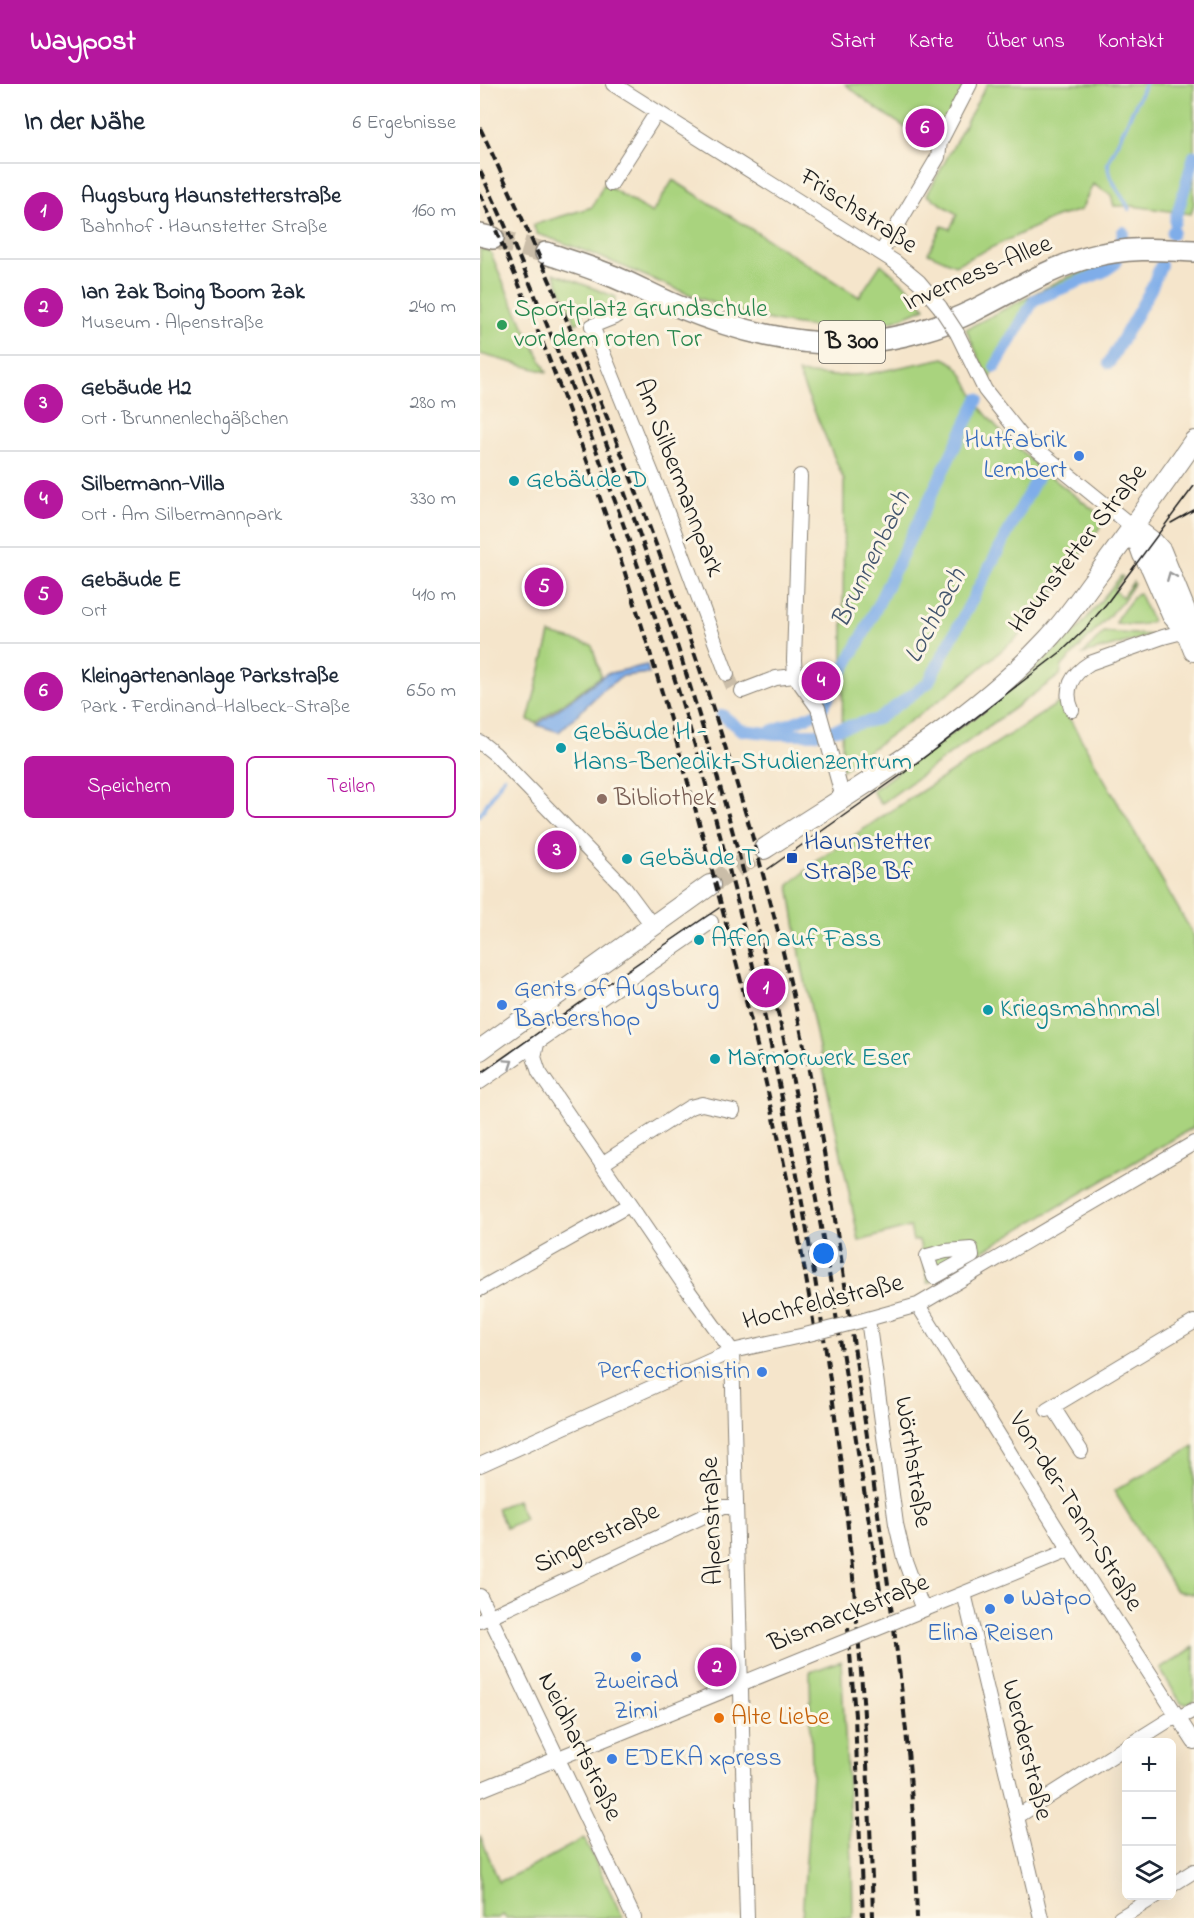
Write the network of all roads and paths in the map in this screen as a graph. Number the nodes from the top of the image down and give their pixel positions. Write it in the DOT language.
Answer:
graph roads {
  1 [pos="613,84"];
  2 [pos="970,84"];
  3 [pos="657,112"];
  4 [pos="611,184"];
  5 [pos="1194,251"];
  6 [pos="546,253"];
  7 [pos="881,253"];
  8 [pos="617,316"];
  9 [pos="1194,441"];
  10 [pos="800,476"];
  11 [pos="1133,527"];
  12 [pos="1190,630"];
  13 [pos="1194,651"];
  14 [pos="727,674"];
  15 [pos="795,676"];
  16 [pos="742,691"];
  17 [pos="1072,710"];
  18 [pos="480,742"];
  19 [pos="843,798"];
  20 [pos="764,849"];
  21 [pos="710,885"];
  22 [pos="711,922"];
  23 [pos="652,925"];
  24 [pos="537,1044"];
  25 [pos="480,1050"];
  26 [pos="480,1082"];
  27 [pos="733,1111"];
  28 [pos="1194,1143"];
  29 [pos="602,1164"];
  30 [pos="629,1205"];
  31 [pos="480,1289"];
  32 [pos="918,1305"];
  33 [pos="866,1319"];
  34 [pos="1194,1322"];
  35 [pos="732,1351"];
  36 [pos="1081,1451"];
  37 [pos="480,1465"];
  38 [pos="736,1507"];
  39 [pos="1070,1550"];
  40 [pos="964,1593"];
  41 [pos="480,1596"];
  42 [pos="923,1610"];
  43 [pos="485,1618"];
  44 [pos="741,1684"];
  45 [pos="1194,1710"];
  46 [pos="1178,1718"];
  47 [pos="1141,1738"];
  48 [pos="1194,1742"];
  49 [pos="1122,1751"];
  50 [pos="558,1758"];
  51 [pos="480,1790"];
  52 [pos="1018,1816"];
  53 [pos="1194,1871"];
  54 [pos="1176,1882"];
  55 [pos="1149,1900"];
  56 [pos="634,1918"];
  57 [pos="747,1918"];
  58 [pos="1041,1918"];
  59 [pos="1120,1918"];
  1 -- 3 [label="street, Frischstraße"];
  2 -- 7 [label="street"];
  3 -- 4 [label="street"];
  3 -- 7 [label="street, Frischstraße"];
  5 -- 6 [label="main road, Inverness-Allee / B 300"];
  7 -- 11 [label="street, Frischstraße, bridge"];
  8 -- 14 [label="street, Am Silbermannpark"];
  9 -- 11 [label="main road, Haunstetter Straße"];
  10 -- 15 [label="street"];
  11 -- 12 [label="main road"];
  11 -- 19 [label="main road, Haunstetter Straße"];
  12 -- 13 [label="main road"];
  12 -- 17 [label="street"];
  15 -- 16 [label="street"];
  15 -- 19 [label="street"];
  18 -- 23 [label="street"];
  19 -- 20 [label="main road, Haunstetter Straße"];
  21 -- 23 [label="main road"];
  22 -- 24 [label="street"];
  23 -- 25 [label="main road"];
  26 -- 24 [label="street, one-way"];
  24 -- 29 [label="street"];
  27 -- 29 [label="street"];
  28 -- 32 [label="street, Hochfeldstraße"];
  29 -- 30 [label="street"];
  30 -- 31 [label="street"];
  30 -- 35 [label="street"];
  32 -- 33 [label="street, Hochfeldstraße"];
  32 -- 39 [label="street, Von-der-Tann-Straße"];
  33 -- 35 [label="street, Hochfeldstraße, bridge"];
  33 -- 42 [label="street, Wörthstraße"];
  34 -- 36 [label="street"];
  35 -- 37 [label="street, Hochfeldstraße"];
  35 -- 38 [label="street, Alpenstraße"];
  38 -- 43 [label="street, Singerstraße"];
  38 -- 44 [label="street, Alpenstraße"];
  39 -- 40 [label="street, Bismarckstraße"];
  39 -- 46 [label="street, Von-der-Tann-Straße"];
  40 -- 42 [label="street, Bismarckstraße"];
  40 -- 52 [label="street, Werderstraße"];
  41 -- 43 [label="street, Neidhartstraße"];
  42 -- 44 [label="street, Bismarckstraße, bridge"];
  43 -- 50 [label="street, Neidhartstraße"];
  44 -- 50 [label="street, Bismarckstraße"];
  44 -- 57 [label="street, Alpenstraße"];
  45 -- 46 [label="street"];
  46 -- 47 [label="street"];
  46 -- 48 [label="street, Von-der-Tann-Straße"];
  49 -- 52 [label="street"];
  50 -- 51 [label="street, Bismarckstraße"];
  50 -- 56 [label="street, Neidhartstraße"];
  52 -- 58 [label="street, Werderstraße"];
  53 -- 54 [label="street"];
  55 -- 59 [label="street"];
}
